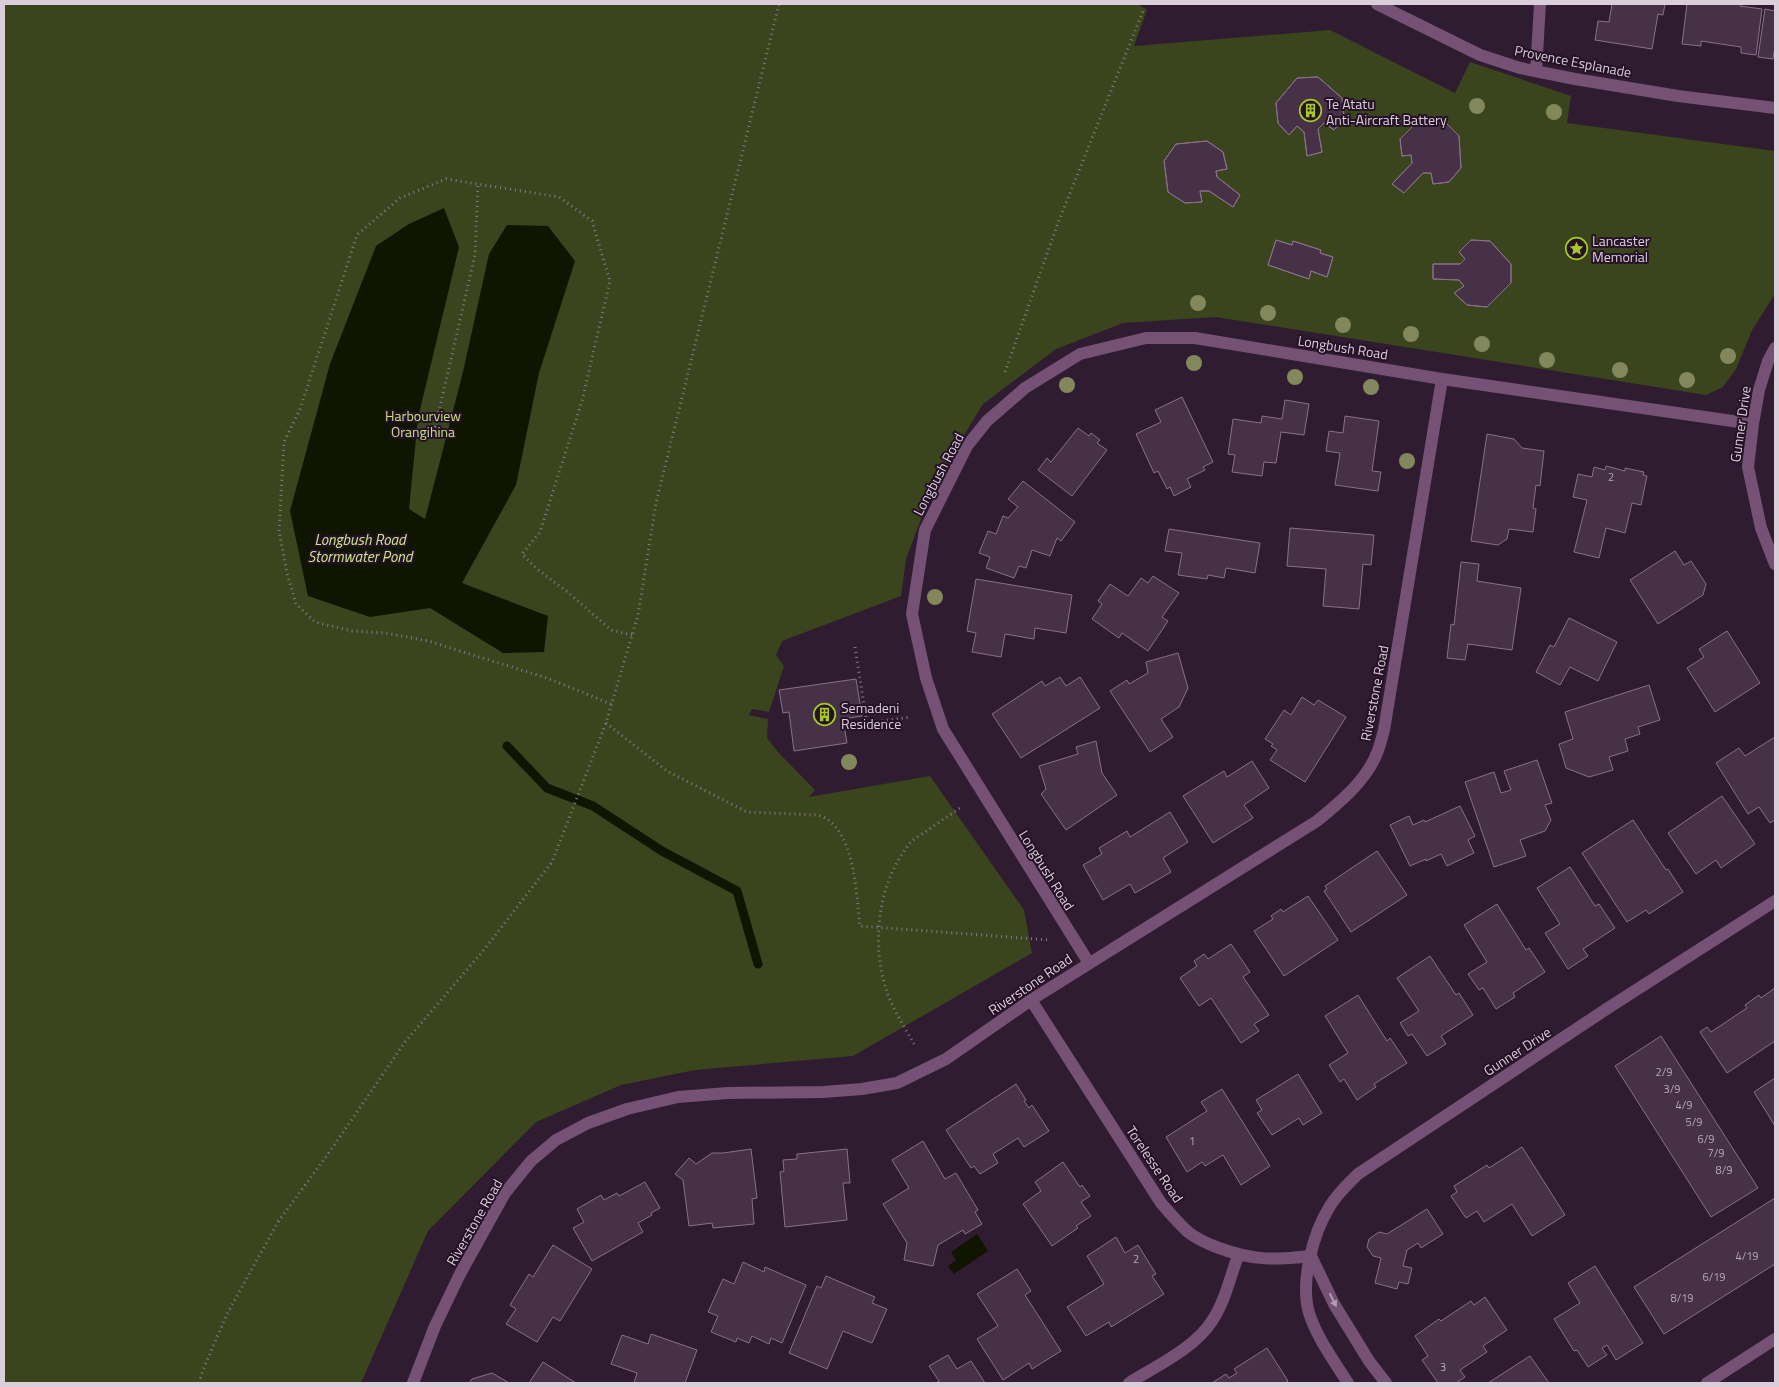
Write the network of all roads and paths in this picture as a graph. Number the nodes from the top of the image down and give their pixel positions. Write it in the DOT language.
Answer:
graph roads {
  1 [pos="779,4"];
  2 [pos="1377,4"];
  3 [pos="1540,4"];
  4 [pos="1143,11"];
  5 [pos="1536,71"];
  6 [pos="1775,108"];
  7 [pos="478,184"];
  8 [pos="1775,348"];
  9 [pos="1004,372"];
  10 [pos="1442,379"];
  11 [pos="1752,424"];
  12 [pos="433,437"];
  13 [pos="1775,564"];
  14 [pos="632,635"];
  15 [pos="855,647"];
  16 [pos="611,704"];
  17 [pos="911,716"];
  18 [pos="606,723"];
  19 [pos="867,723"];
  20 [pos="868,731"];
  21 [pos="963,806"];
  22 [pos="1775,901"];
  23 [pos="879,927"];
  24 [pos="1051,940"];
  25 [pos="1089,964"];
  26 [pos="1031,1000"];
  27 [pos="914,1044"];
  28 [pos="1238,1256"];
  29 [pos="1311,1256"];
  30 [pos="1775,1340"];
  31 [pos="199,1383"];
  32 [pos="414,1383"];
  33 [pos="1129,1383"];
  34 [pos="1348,1383"];
  35 [pos="1386,1383"];
  36 [pos="1707,1383"];
  1 -- 14 [label="path"];
  2 -- 5 [label="street, Provence Esplanade"];
  3 -- 5 [label="street"];
  4 -- 9 [label="path"];
  5 -- 6 [label="street, Provence Esplanade"];
  7 -- 12 [label="path"];
  7 -- 14 [label="path"];
  7 -- 16 [label="path"];
  8 -- 11 [label="street, Gunner Drive"];
  10 -- 11 [label="street, Longbush Road"];
  10 -- 25 [label="street, Riverstone Road"];
  10 -- 25 [label="street, Longbush Road"];
  11 -- 13 [label="street, Gunner Drive"];
  14 -- 16 [label="path"];
  15 -- 19 [label="path"];
  16 -- 18 [label="path"];
  17 -- 19 [label="path"];
  18 -- 23 [label="path"];
  18 -- 31 [label="path"];
  19 -- 20 [label="path"];
  21 -- 23 [label="path"];
  22 -- 29 [label="street, Gunner Drive"];
  23 -- 24 [label="path"];
  23 -- 27 [label="path"];
  25 -- 26 [label="street, Riverstone Road"];
  26 -- 28 [label="street, Torelesse Road"];
  26 -- 32 [label="street, Riverstone Road"];
  28 -- 29 [label="street, Torelesse Road"];
  28 -- 33 [label="street"];
  29 -- 34 [label="street, Gunner Drive"];
  29 -- 35 [label="street, one-way"];
  30 -- 36 [label="street"];
}
